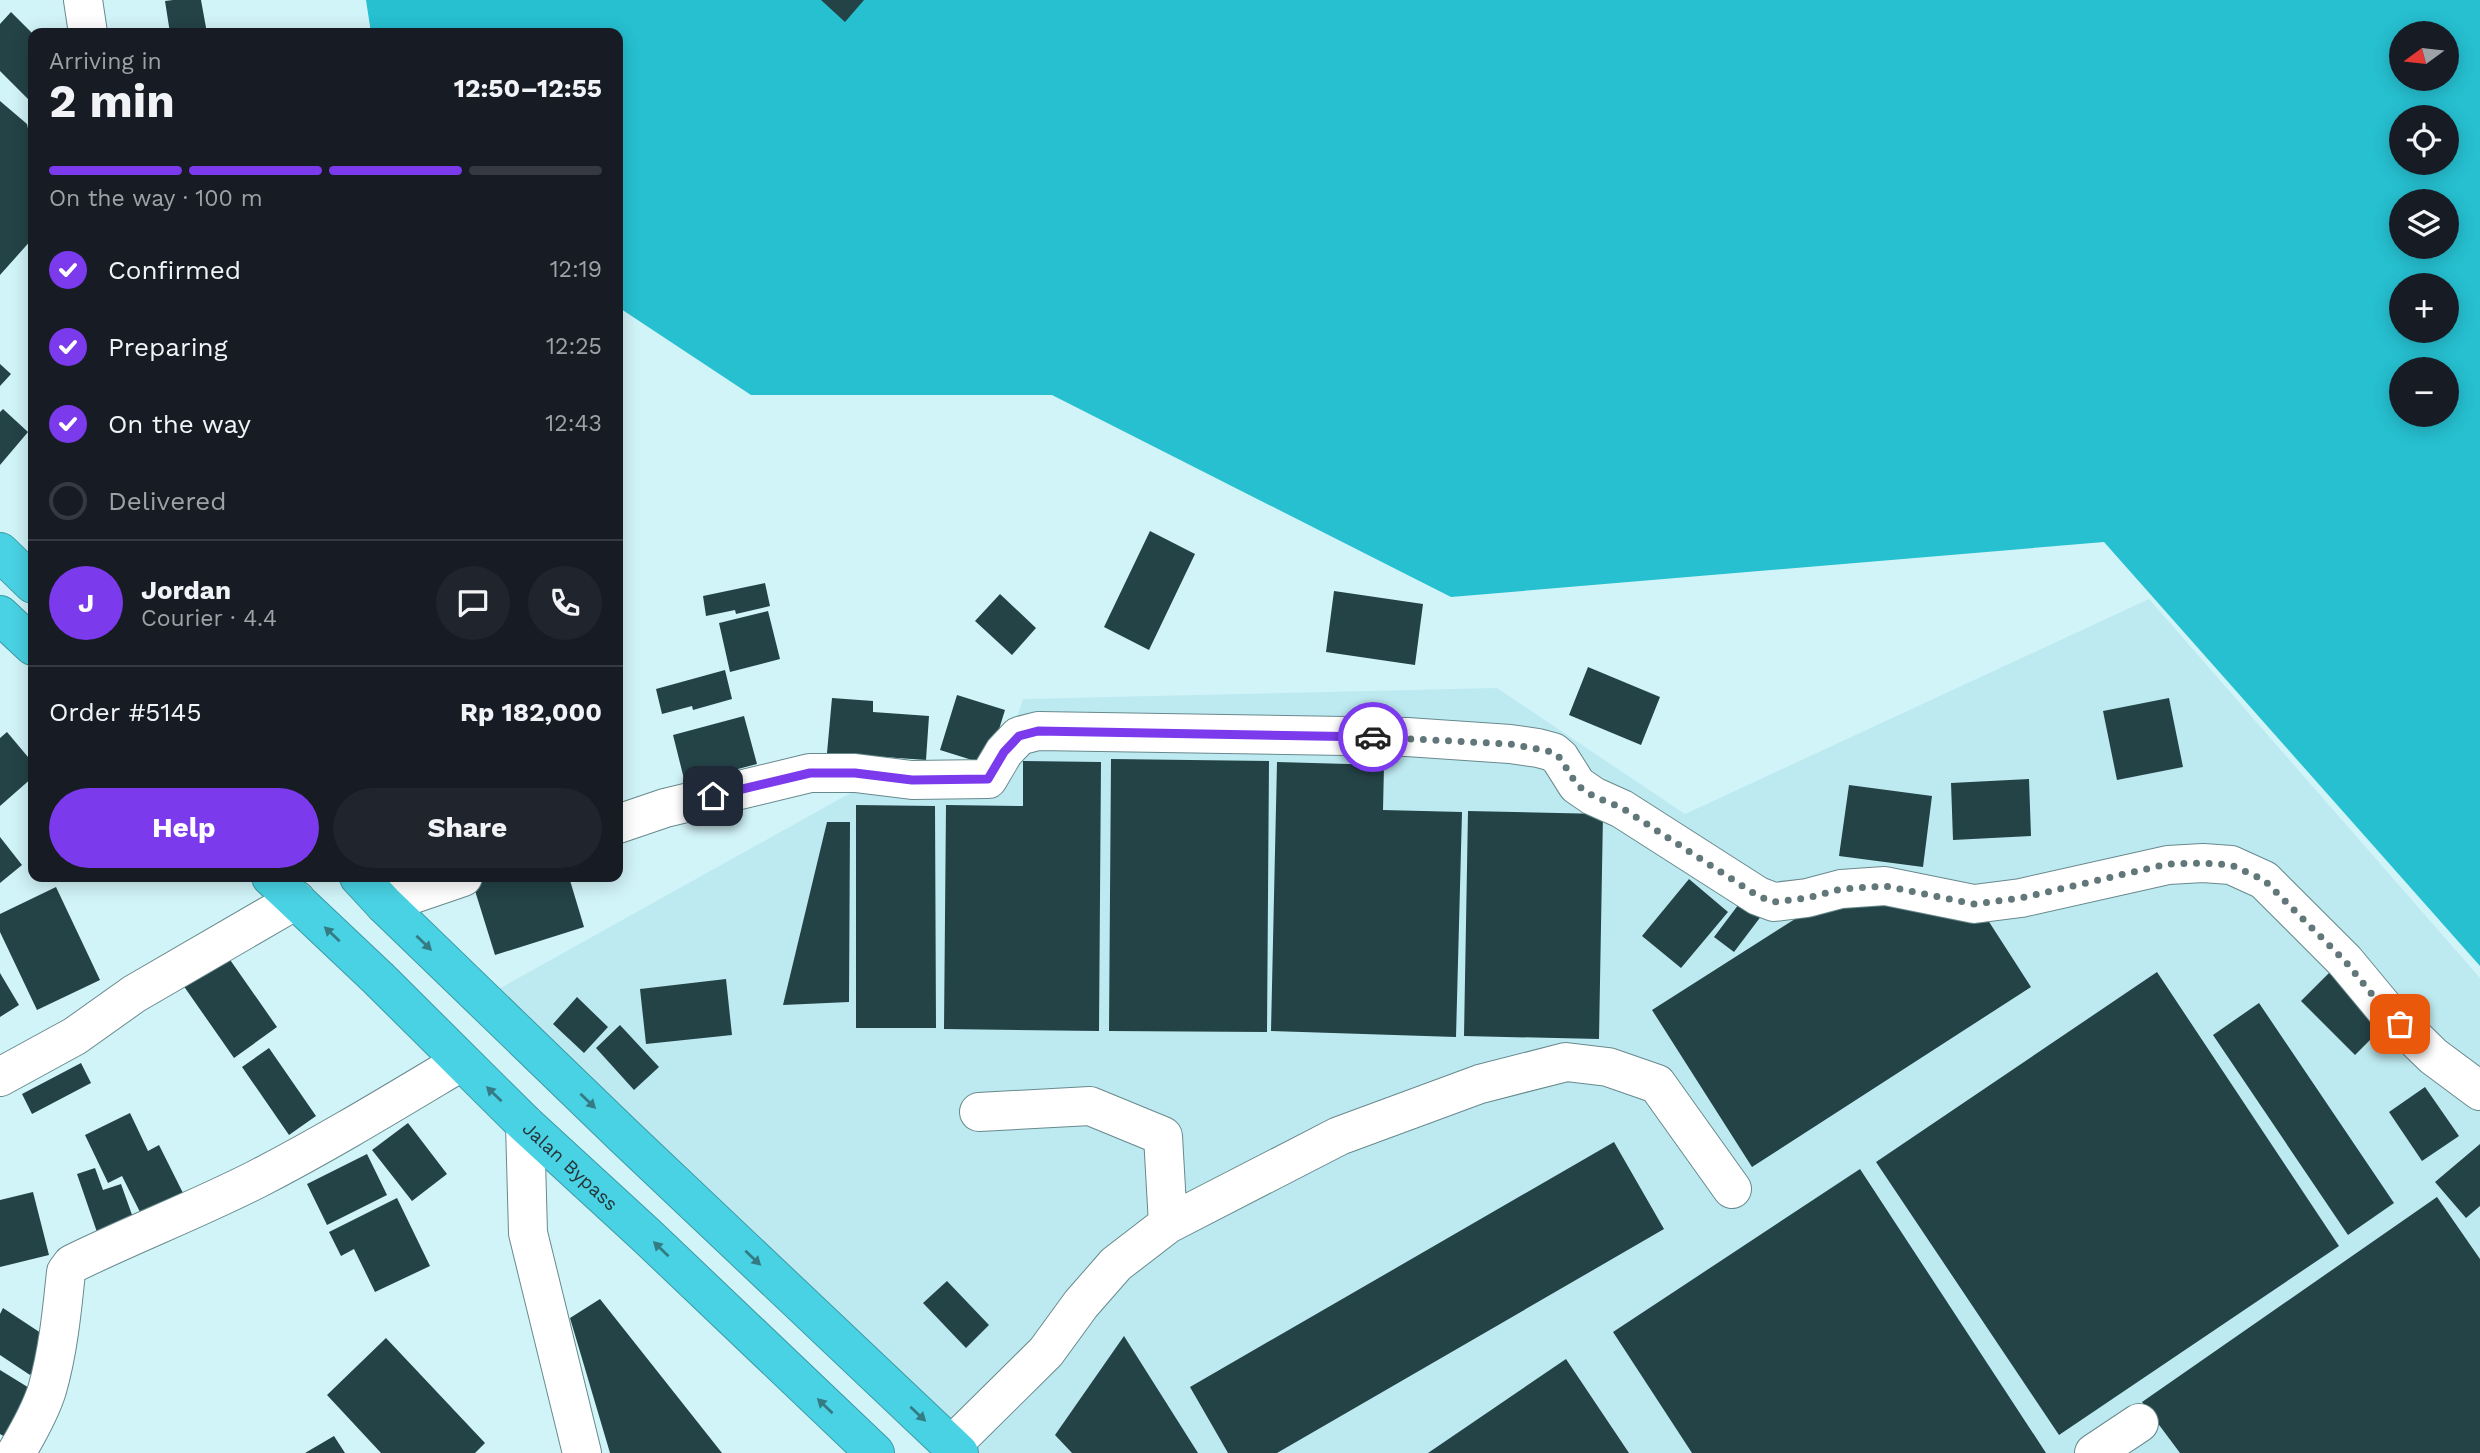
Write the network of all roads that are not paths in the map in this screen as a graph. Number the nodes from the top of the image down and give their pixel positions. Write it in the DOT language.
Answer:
graph roads {
  1 [pos="83,0"];
  2 [pos="87,28"];
  3 [pos="0,552"];
  4 [pos="28,579"];
  5 [pos="0,615"];
  6 [pos="28,641"];
  7 [pos="623,822"];
  8 [pos="404,882"];
  9 [pos="369,885"];
  10 [pos="284,889"];
  11 [pos="461,1062"];
  12 [pos="0,1077"];
  13 [pos="2480,1091"];
  14 [pos="979,1112"];
  15 [pos="525,1124"];
  16 [pos="1732,1189"];
  17 [pos="1168,1224"];
  18 [pos="2139,1423"];
  19 [pos="955,1449"];
  20 [pos="16,1453"];
  21 [pos="582,1453"];
  22 [pos="875,1453"];
  23 [pos="2094,1453"];
  1 -- 2 [label="street"];
  3 -- 4 [label="highway"];
  5 -- 6 [label="highway"];
  7 -- 13 [label="street"];
  8 -- 9 [label="street"];
  9 -- 19 [label="highway, one-way"];
  11 -- 10 [label="highway, Jalan Bypass, one-way"];
  10 -- 12 [label="street"];
  15 -- 11 [label="highway, Jalan Bypass, one-way"];
  11 -- 20 [label="street"];
  14 -- 17 [label="street"];
  15 -- 21 [label="street"];
  22 -- 15 [label="highway, Jalan Bypass, one-way"];
  16 -- 17 [label="street"];
  17 -- 19 [label="street"];
  18 -- 23 [label="street"];
}
